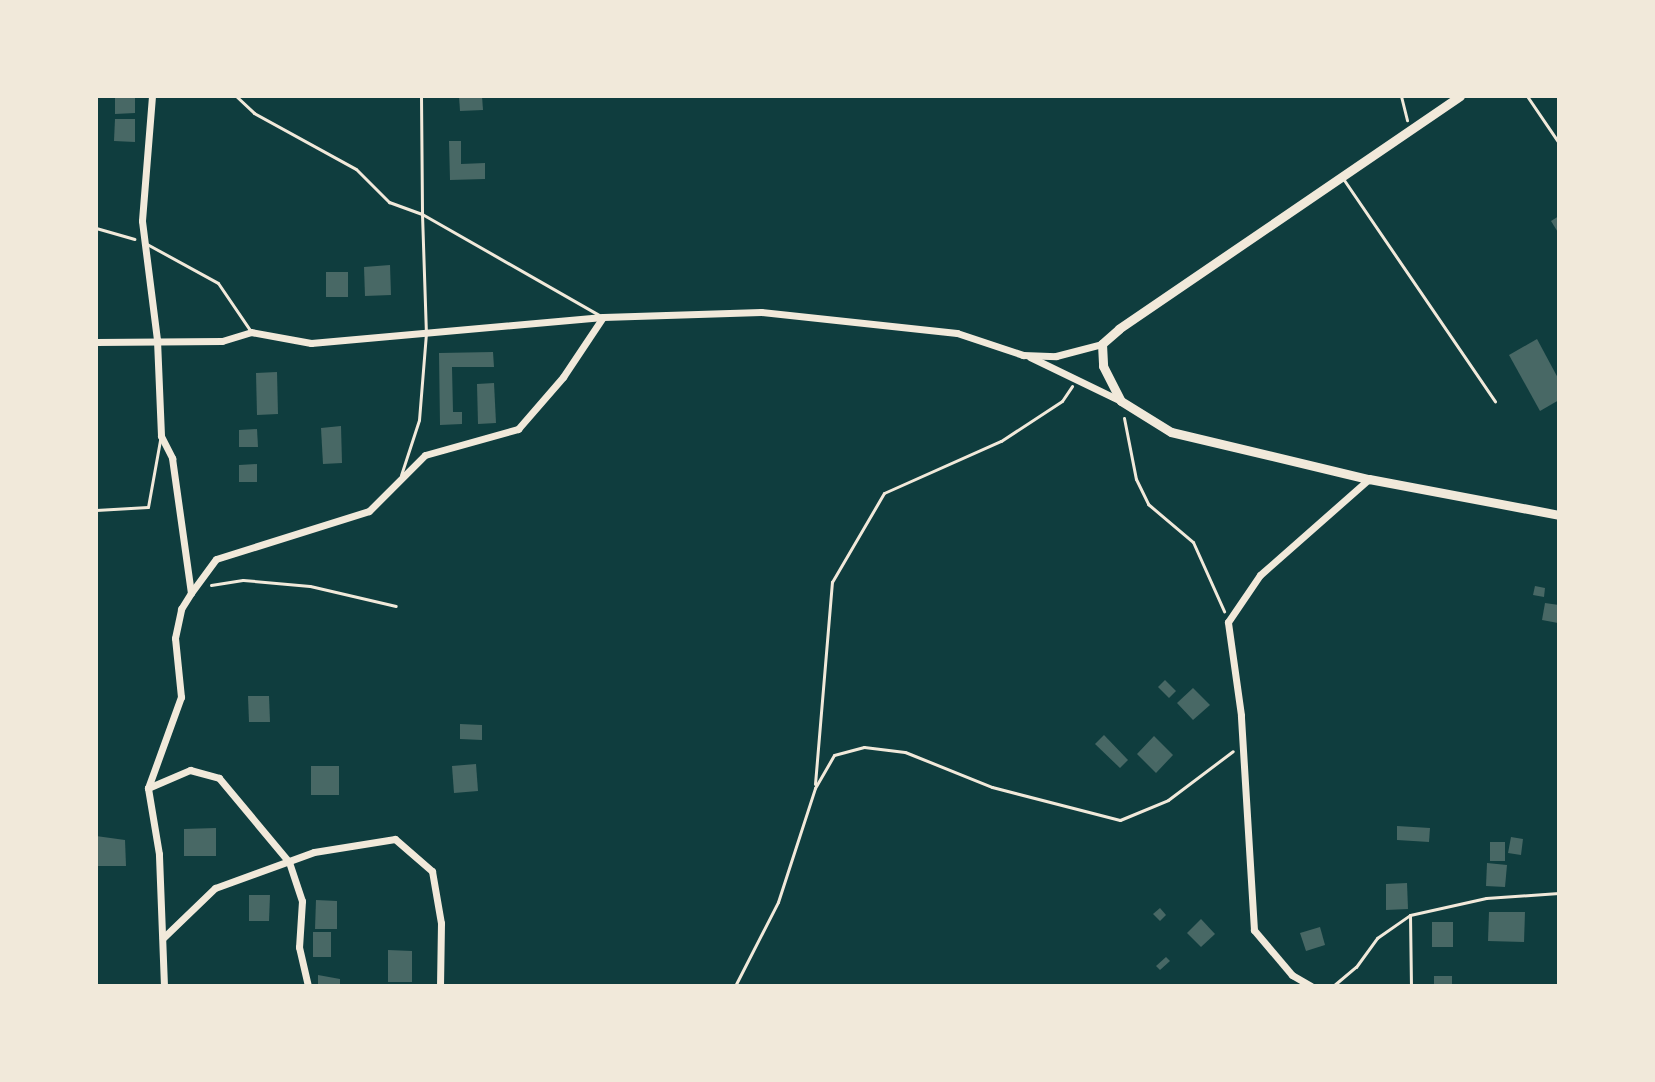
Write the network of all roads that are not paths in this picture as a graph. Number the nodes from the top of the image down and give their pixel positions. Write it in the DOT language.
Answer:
graph roads {
  1 [pos="152,96"];
  2 [pos="236,96"];
  3 [pos="421,96"];
  4 [pos="1460,96"];
  5 [pos="1527,96"];
  6 [pos="1559,143"];
  7 [pos="1342,177"];
  8 [pos="422,214"];
  9 [pos="145,243"];
  10 [pos="603,317"];
  11 [pos="251,332"];
  12 [pos="426,333"];
  13 [pos="157,340"];
  14 [pos="96,342"];
  15 [pos="1102,344"];
  16 [pos="1023,355"];
  17 [pos="1121,401"];
  18 [pos="1495,401"];
  19 [pos="161,436"];
  20 [pos="1369,479"];
  21 [pos="398,482"];
  22 [pos="96,510"];
  23 [pos="1559,515"];
  24 [pos="191,593"];
  25 [pos="148,788"];
  26 [pos="289,862"];
  27 [pos="1559,893"];
  28 [pos="1410,915"];
  29 [pos="163,938"];
  30 [pos="164,986"];
  31 [pos="308,986"];
  32 [pos="440,986"];
  33 [pos="1311,986"];
  34 [pos="1333,986"];
  35 [pos="1411,986"];
  1 -- 9 [label="street"];
  2 -- 8 [label="lane"];
  3 -- 8 [label="lane"];
  4 -- 7 [label="street"];
  5 -- 6 [label="lane"];
  7 -- 15 [label="street"];
  7 -- 18 [label="lane"];
  8 -- 10 [label="lane"];
  8 -- 12 [label="lane"];
  9 -- 11 [label="lane"];
  9 -- 13 [label="street"];
  10 -- 12 [label="street"];
  10 -- 16 [label="street"];
  10 -- 21 [label="street"];
  11 -- 12 [label="street"];
  11 -- 13 [label="street"];
  12 -- 21 [label="lane"];
  13 -- 14 [label="street"];
  13 -- 19 [label="street"];
  15 -- 16 [label="street"];
  15 -- 17 [label="street"];
  16 -- 17 [label="street"];
  17 -- 20 [label="street"];
  19 -- 22 [label="lane"];
  19 -- 24 [label="street"];
  20 -- 23 [label="street"];
  20 -- 33 [label="street"];
  21 -- 24 [label="street"];
  24 -- 25 [label="street"];
  25 -- 26 [label="street"];
  25 -- 29 [label="street"];
  26 -- 29 [label="street"];
  26 -- 31 [label="street"];
  26 -- 32 [label="street"];
  27 -- 28 [label="lane"];
  28 -- 34 [label="lane"];
  28 -- 35 [label="lane"];
  29 -- 30 [label="street"];
}
